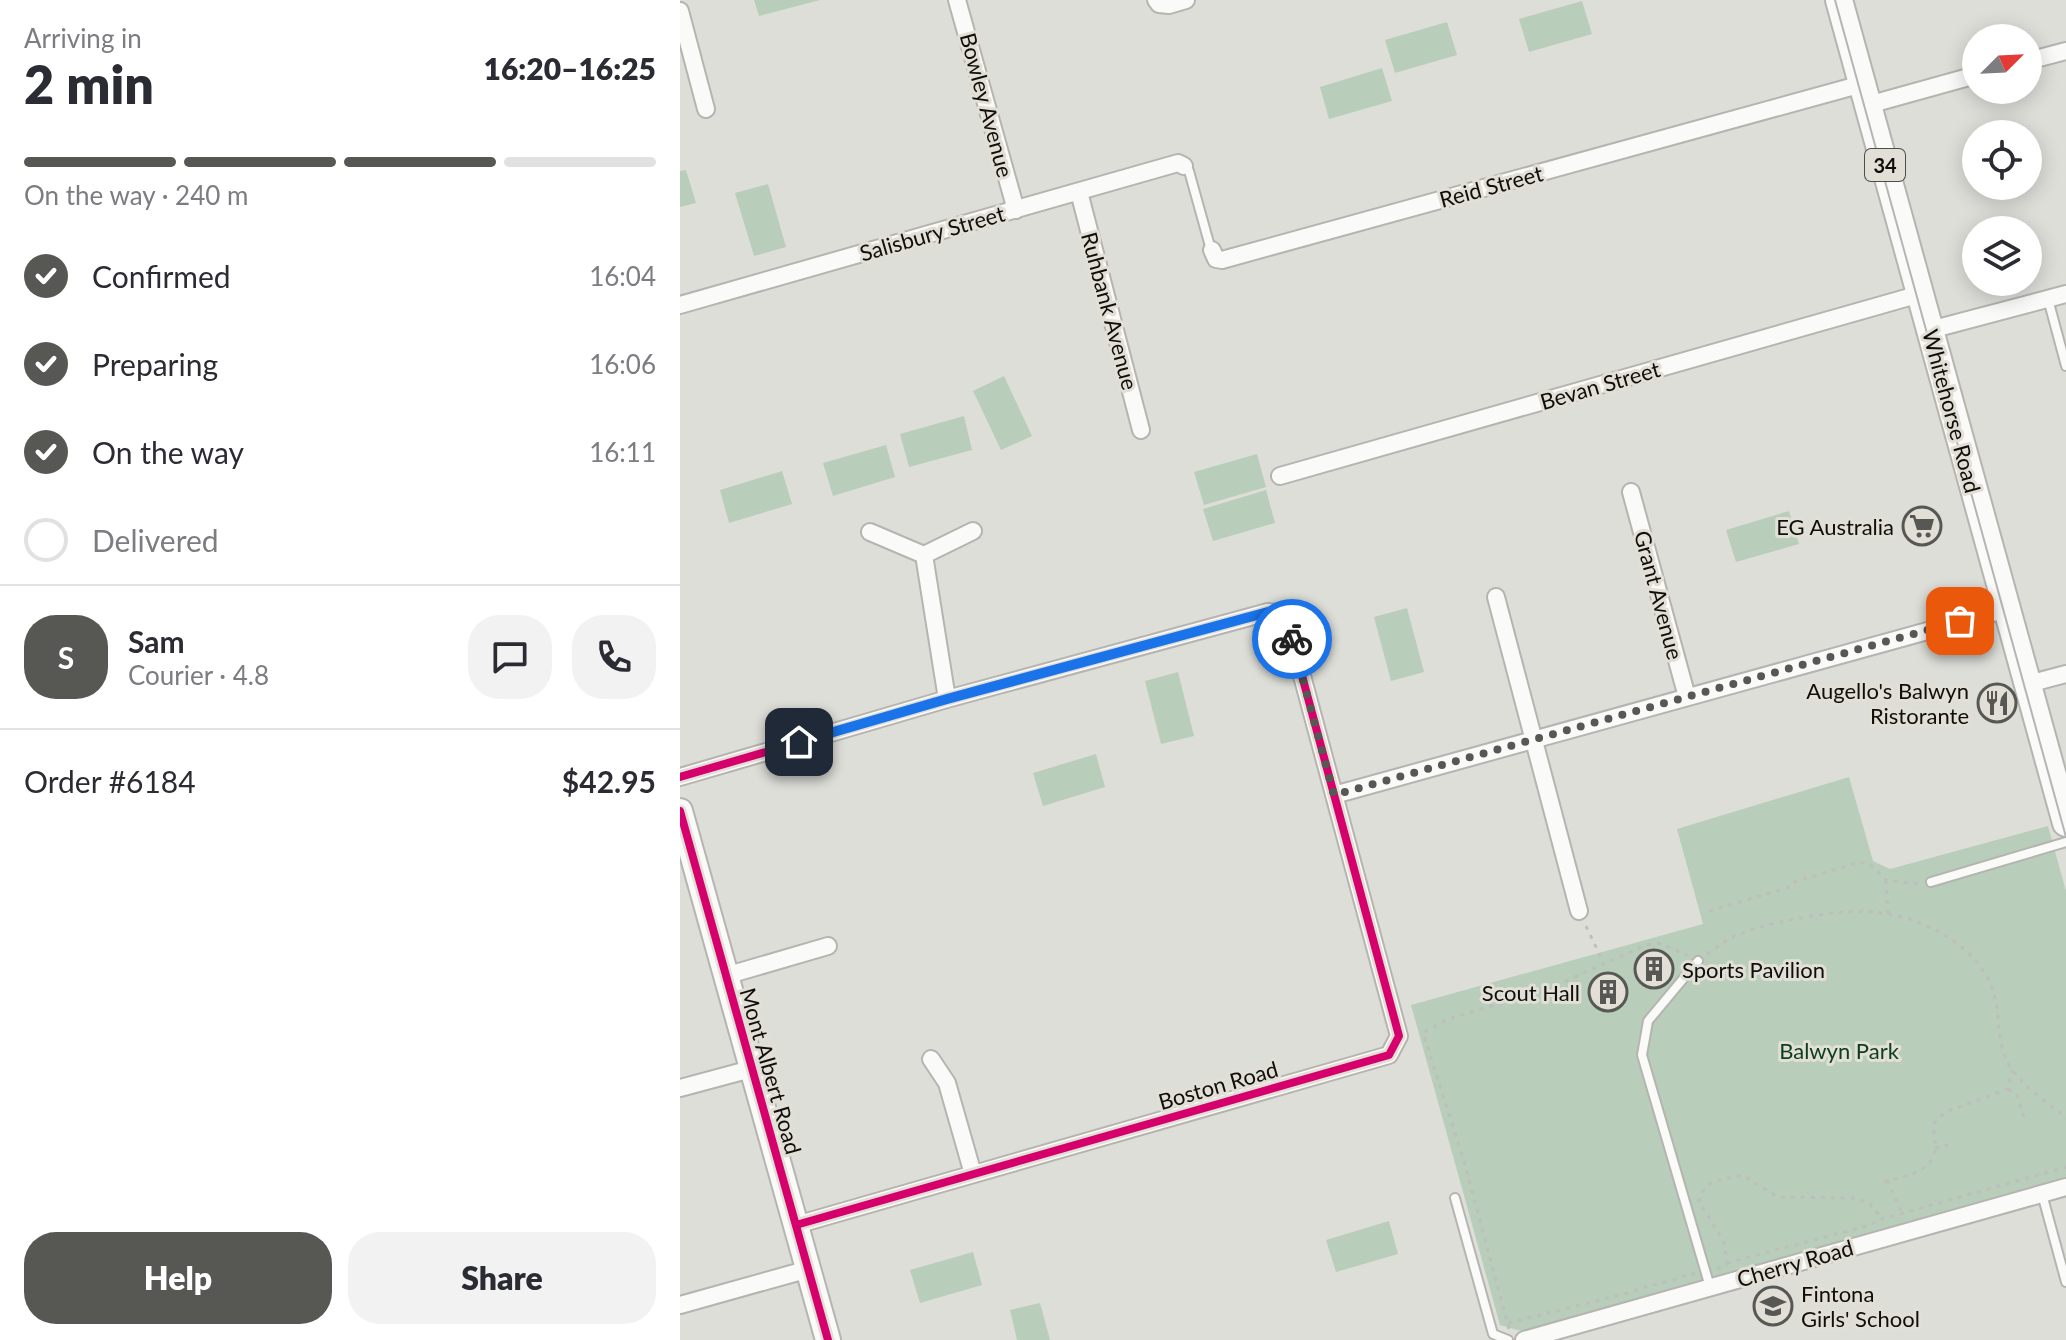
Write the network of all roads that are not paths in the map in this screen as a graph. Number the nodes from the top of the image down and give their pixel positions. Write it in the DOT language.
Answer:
graph roads {
  1 [pos="957,0"];
  2 [pos="1186,0"];
  3 [pos="1839,0"];
  4 [pos="1157,2"];
  5 [pos="680,11"];
  6 [pos="2066,51"];
  7 [pos="2042,57"];
  8 [pos="1962,77"];
  9 [pos="1865,94"];
  10 [pos="706,109"];
  11 [pos="1184,166"];
  12 [pos="1079,192"];
  13 [pos="1016,210"];
  14 [pos="1212,250"];
  15 [pos="1920,294"];
  16 [pos="2066,294"];
  17 [pos="2048,299"];
  18 [pos="680,305"];
  19 [pos="1930,330"];
  20 [pos="2066,366"];
  21 [pos="1141,430"];
  22 [pos="1280,476"];
  23 [pos="1631,492"];
  24 [pos="973,531"];
  25 [pos="870,532"];
  26 [pos="924,555"];
  27 [pos="1496,597"];
  28 [pos="2007,609"];
  29 [pos="2066,674"];
  30 [pos="2028,684"];
  31 [pos="1687,697"];
  32 [pos="947,699"];
  33 [pos="1533,740"];
  34 [pos="680,777"];
  35 [pos="1334,795"];
  36 [pos="680,811"];
  37 [pos="2066,823"];
  38 [pos="2066,842"];
  39 [pos="1931,882"];
  40 [pos="1579,911"];
  41 [pos="828,946"];
  42 [pos="1698,961"];
  43 [pos="725,976"];
  44 [pos="931,1059"];
  45 [pos="751,1069"];
  46 [pos="680,1088"];
  47 [pos="973,1174"];
  48 [pos="2066,1187"];
  49 [pos="2042,1194"];
  50 [pos="1455,1198"];
  51 [pos="796,1225"];
  52 [pos="809,1269"];
  53 [pos="1708,1281"];
  54 [pos="2066,1282"];
  55 [pos="680,1305"];
  56 [pos="1514,1338"];
  57 [pos="828,1340"];
  1 -- 13 [label="street, Bowley Avenue"];
  2 -- 4 [label="street"];
  3 -- 9 [label="main road, Whitehorse Road / 34"];
  5 -- 10 [label="street"];
  6 -- 7 [label="street"];
  8 -- 9 [label="street"];
  9 -- 14 [label="street, Reid Street"];
  9 -- 15 [label="main road, Whitehorse Road / 34"];
  11 -- 12 [label="street, Salisbury Street"];
  11 -- 14 [label="lane, Reid Street"];
  12 -- 13 [label="street, Salisbury Street"];
  12 -- 21 [label="street, Ruhbank Avenue"];
  13 -- 18 [label="street, Salisbury Street"];
  15 -- 19 [label="main road, Whitehorse Road / 34"];
  15 -- 22 [label="street, Bevan Street"];
  16 -- 17 [label="street"];
  17 -- 19 [label="street"];
  17 -- 20 [label="lane"];
  19 -- 28 [label="main road, Whitehorse Road / 34"];
  23 -- 31 [label="street, Grant Avenue"];
  24 -- 26 [label="street"];
  25 -- 26 [label="street"];
  26 -- 32 [label="street"];
  27 -- 33 [label="street"];
  28 -- 30 [label="main road, Whitehorse Road / 34"];
  28 -- 31 [label="street"];
  29 -- 30 [label="street"];
  30 -- 37 [label="main road, Whitehorse Road / 34"];
  31 -- 33 [label="street"];
  32 -- 34 [label="street"];
  32 -- 35 [label="street, Boston Road"];
  33 -- 35 [label="street"];
  33 -- 40 [label="street"];
  35 -- 47 [label="street, Boston Road"];
  36 -- 43 [label="main road, Mont Albert Road"];
  38 -- 39 [label="lane"];
  41 -- 43 [label="street"];
  42 -- 53 [label="lane"];
  43 -- 45 [label="main road, Mont Albert Road"];
  44 -- 47 [label="street"];
  45 -- 46 [label="street"];
  45 -- 51 [label="main road, Mont Albert Road"];
  47 -- 51 [label="street, Boston Road"];
  48 -- 49 [label="street, Cherry Road"];
  49 -- 53 [label="street, Cherry Road"];
  49 -- 54 [label="lane"];
  50 -- 56 [label="lane"];
  51 -- 52 [label="main road, Mont Albert Road"];
  52 -- 55 [label="street"];
  52 -- 57 [label="main road, Mont Albert Road"];
  53 -- 56 [label="street, Cherry Road"];
}
